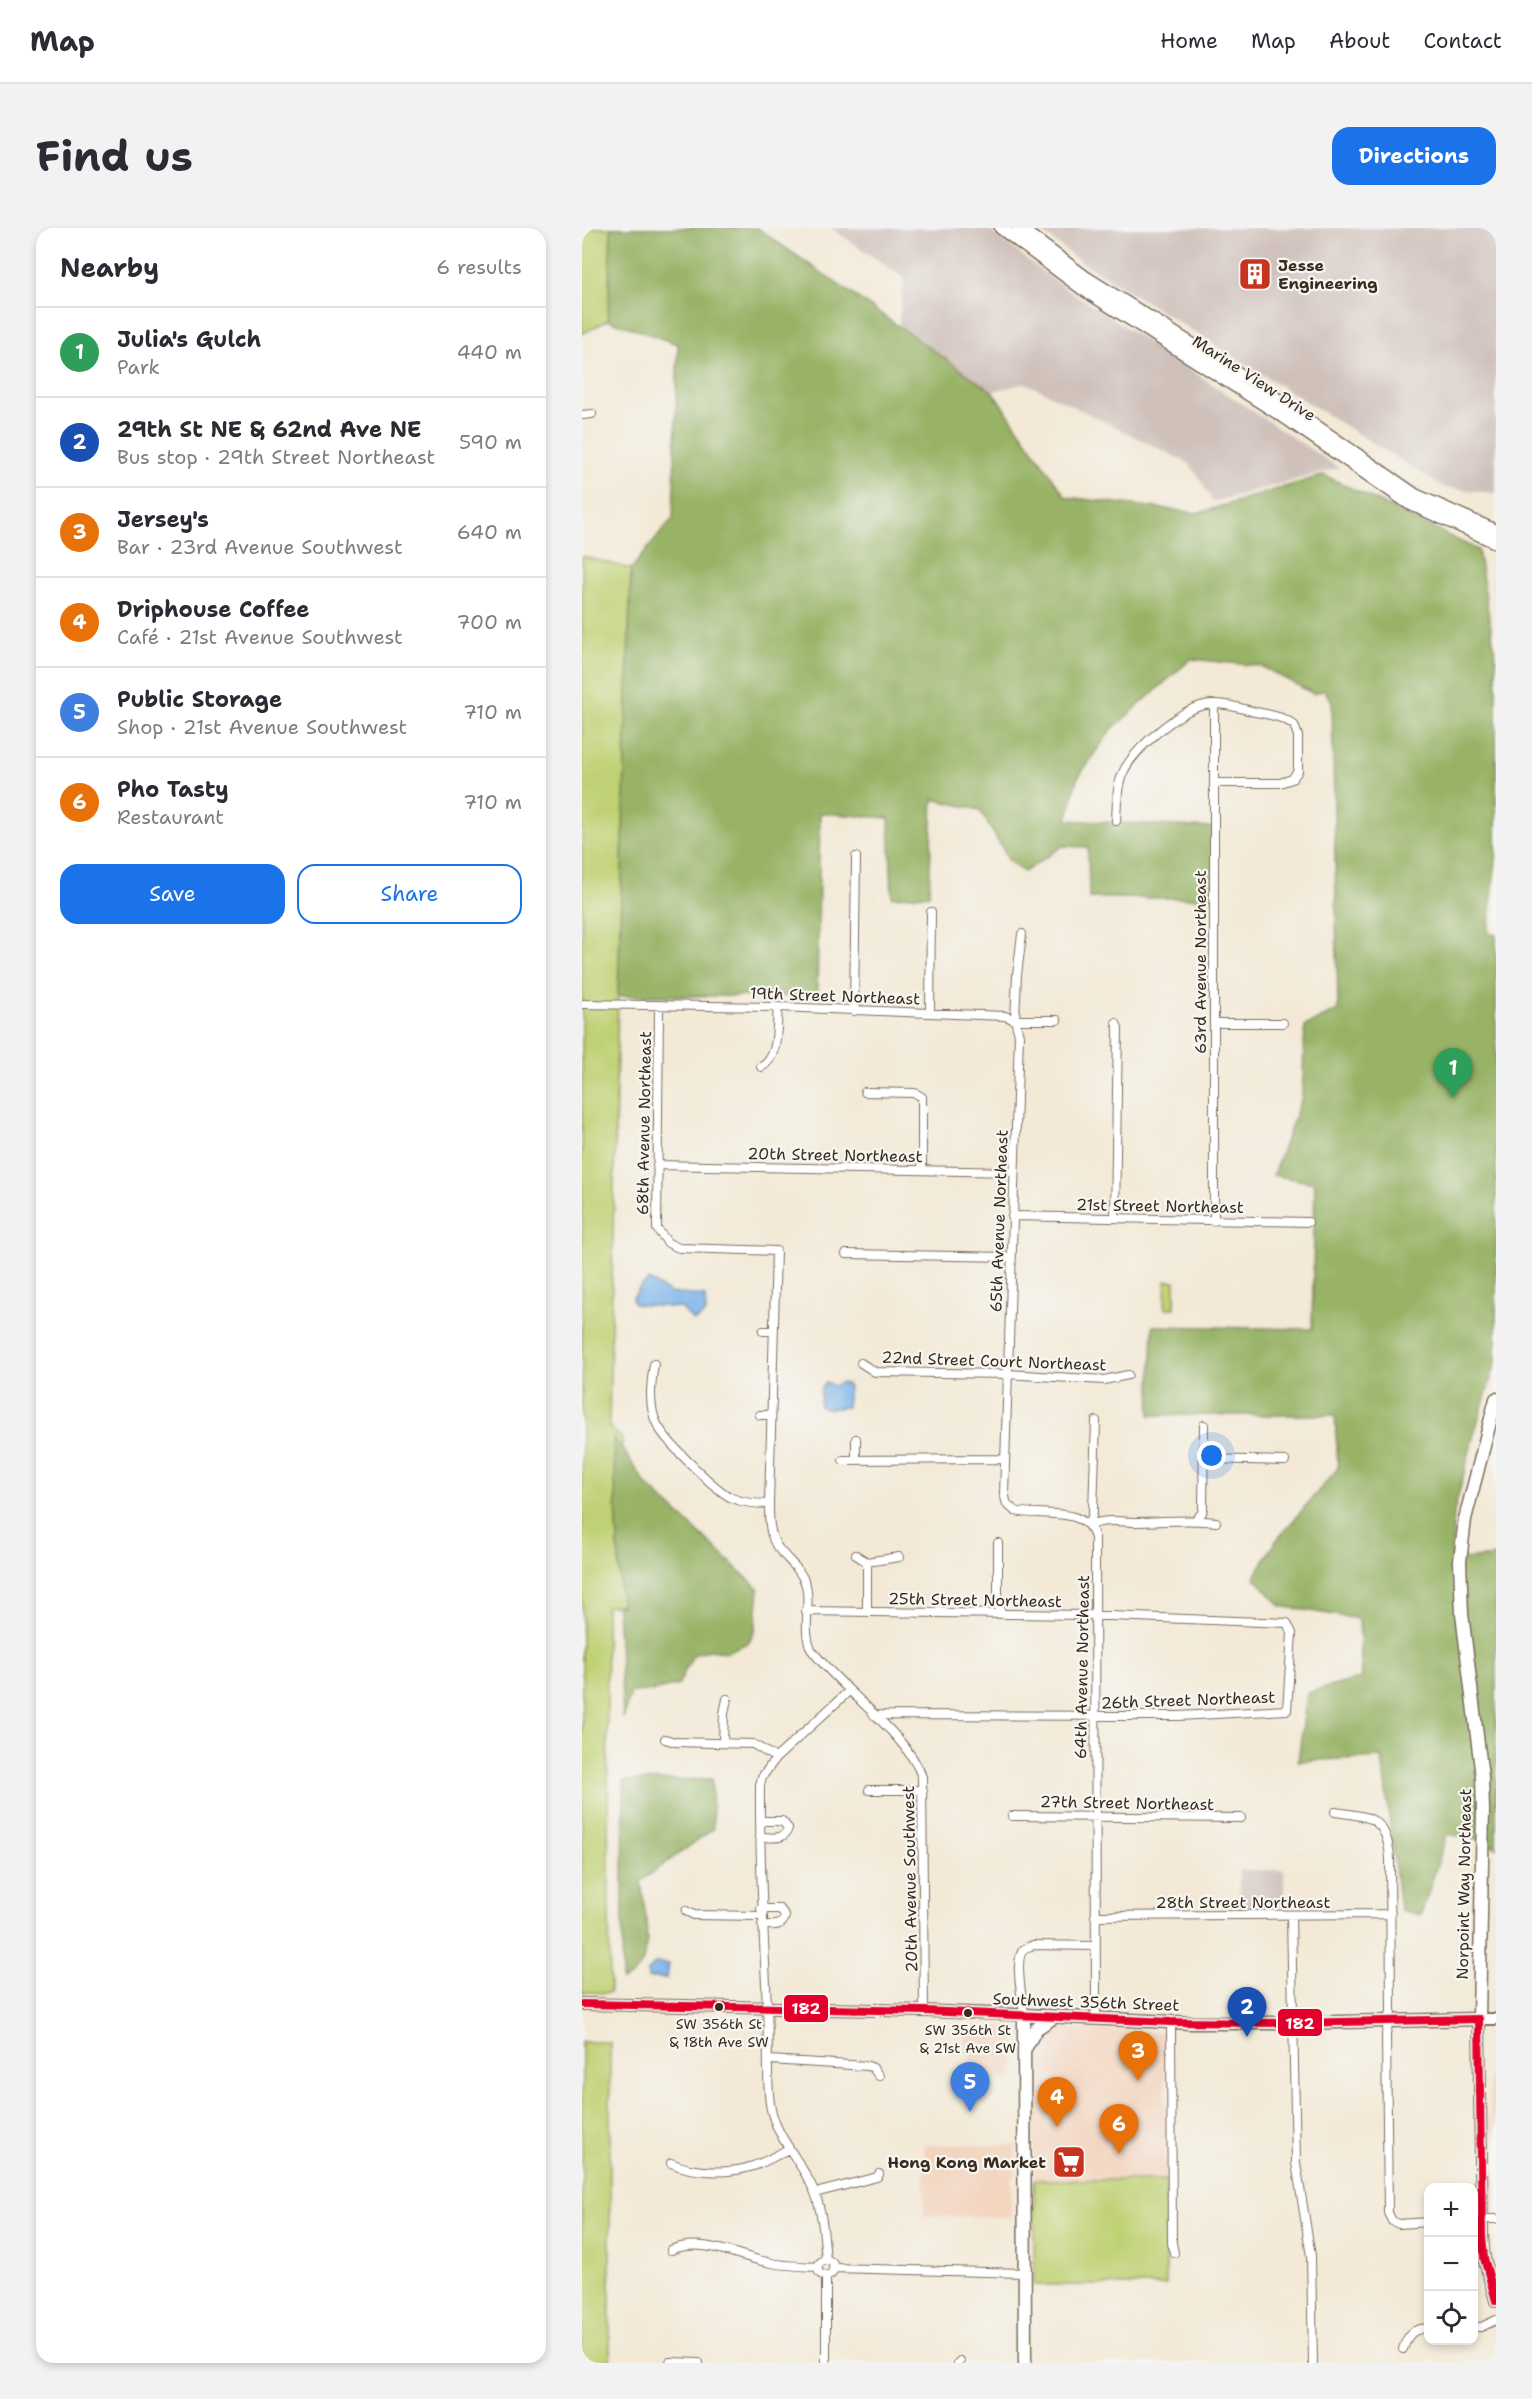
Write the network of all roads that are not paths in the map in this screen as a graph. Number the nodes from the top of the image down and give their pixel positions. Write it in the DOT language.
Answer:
graph roads {
  1 [pos="1001,228"];
  2 [pos="1019,228"];
  3 [pos="592,414"];
  4 [pos="582,415"];
  5 [pos="1496,531"];
  6 [pos="1496,542"];
  7 [pos="1214,704"];
  8 [pos="1214,783"];
  9 [pos="1116,821"];
  10 [pos="856,857"];
  11 [pos="931,912"];
  12 [pos="1022,934"];
  13 [pos="582,1004"];
  14 [pos="659,1005"];
  15 [pos="778,1007"];
  16 [pos="854,1011"];
  17 [pos="930,1013"];
  18 [pos="1015,1020"];
  19 [pos="1057,1020"];
  20 [pos="1116,1023"];
  21 [pos="1214,1023"];
  22 [pos="1283,1023"];
  23 [pos="761,1068"];
  24 [pos="865,1092"];
  25 [pos="657,1165"];
  26 [pos="922,1170"];
  27 [pos="1014,1172"];
  28 [pos="1012,1216"];
  29 [pos="1115,1218"];
  30 [pos="1214,1221"];
  31 [pos="1308,1222"];
  32 [pos="776,1251"];
  33 [pos="846,1254"];
  34 [pos="1011,1257"];
  35 [pos="763,1331"];
  36 [pos="774,1331"];
  37 [pos="861,1363"];
  38 [pos="654,1364"];
  39 [pos="1007,1374"];
  40 [pos="1128,1375"];
  41 [pos="1496,1399"];
  42 [pos="760,1415"];
  43 [pos="771,1415"];
  44 [pos="1096,1421"];
  45 [pos="1204,1425"];
  46 [pos="856,1439"];
  47 [pos="1005,1458"];
  48 [pos="843,1460"];
  49 [pos="856,1460"];
  50 [pos="1203,1460"];
  51 [pos="1285,1461"];
  52 [pos="769,1504"];
  53 [pos="1196,1519"];
  54 [pos="1216,1522"];
  55 [pos="1090,1526"];
  56 [pos="998,1543"];
  57 [pos="856,1556"];
  58 [pos="899,1557"];
  59 [pos="867,1562"];
  60 [pos="806,1611"];
  61 [pos="867,1612"];
  62 [pos="1002,1614"];
  63 [pos="1096,1616"];
  64 [pos="849,1691"];
  65 [pos="727,1699"];
  66 [pos="1287,1710"];
  67 [pos="874,1716"];
  68 [pos="1095,1716"];
  69 [pos="665,1739"];
  70 [pos="723,1743"];
  71 [pos="776,1758"];
  72 [pos="869,1790"];
  73 [pos="923,1790"];
  74 [pos="1335,1812"];
  75 [pos="1095,1815"];
  76 [pos="1012,1816"];
  77 [pos="1241,1818"];
  78 [pos="760,1821"];
  79 [pos="760,1837"];
  80 [pos="686,1911"];
  81 [pos="761,1912"];
  82 [pos="1390,1914"];
  83 [pos="1095,1916"];
  84 [pos="1291,1916"];
  85 [pos="762,1925"];
  86 [pos="1095,1946"];
  87 [pos="582,2004"];
  88 [pos="767,2007"];
  89 [pos="924,2011"];
  90 [pos="1024,2015"];
  91 [pos="1055,2017"];
  92 [pos="1096,2019"];
  93 [pos="1479,2019"];
  94 [pos="1496,2019"];
  95 [pos="1389,2021"];
  96 [pos="1171,2022"];
  97 [pos="1293,2023"];
  98 [pos="1024,2052"];
  99 [pos="769,2060"];
  100 [pos="879,2076"];
  101 [pos="789,2149"];
  102 [pos="672,2163"];
  103 [pos="879,2174"];
  104 [pos="815,2193"];
  105 [pos="1478,2219"];
  106 [pos="1496,2219"];
  107 [pos="1424,2222"];
  108 [pos="671,2250"];
  109 [pos="1174,2253"];
  110 [pos="826,2260"];
  111 [pos="818,2267"];
  112 [pos="833,2268"];
  113 [pos="1024,2273"];
  114 [pos="826,2276"];
  115 [pos="1496,2301"];
  116 [pos="1496,2320"];
  117 [pos="1478,2327"];
  118 [pos="1424,2328"];
  119 [pos="1403,2349"];
  120 [pos="670,2362"];
  121 [pos="699,2363"];
  122 [pos="826,2363"];
  123 [pos="1025,2363"];
  124 [pos="1313,2363"];
  1 -- 6 [label="main road, Marine View Drive"];
  2 -- 5 [label="main road, Marine View Drive"];
  3 -- 4 [label="street"];
  7 -- 8 [label="street, 63rd Avenue Northeast"];
  7 -- 8 [label="street"];
  7 -- 9 [label="street"];
  8 -- 21 [label="street, 63rd Avenue Northeast"];
  10 -- 16 [label="street"];
  11 -- 17 [label="street"];
  12 -- 18 [label="street, 65th Avenue Northeast"];
  13 -- 14 [label="street, 19th Street Northeast"];
  14 -- 15 [label="street, 19th Street Northeast"];
  14 -- 25 [label="street, 68th Avenue Northeast"];
  15 -- 16 [label="street, 19th Street Northeast"];
  15 -- 23 [label="street"];
  16 -- 17 [label="street, 19th Street Northeast"];
  17 -- 18 [label="street, 19th Street Northeast"];
  18 -- 19 [label="street, 19th Street Northeast"];
  18 -- 27 [label="street, 65th Avenue Northeast"];
  20 -- 29 [label="street"];
  21 -- 22 [label="street"];
  21 -- 30 [label="street, 63rd Avenue Northeast"];
  24 -- 26 [label="street"];
  25 -- 26 [label="street, 20th Street Northeast"];
  25 -- 32 [label="street, 68th Avenue Northeast"];
  26 -- 27 [label="street, 20th Street Northeast"];
  27 -- 28 [label="street, 65th Avenue Northeast"];
  28 -- 29 [label="street, 21st Street Northeast"];
  28 -- 34 [label="street, 65th Avenue Northeast"];
  29 -- 30 [label="street, 21st Street Northeast"];
  30 -- 31 [label="street, 21st Street Northeast"];
  32 -- 36 [label="street, 20th Avenue Southwest"];
  33 -- 34 [label="street"];
  34 -- 39 [label="street, 65th Avenue Northeast"];
  35 -- 36 [label="street"];
  36 -- 43 [label="street, 20th Avenue Southwest"];
  37 -- 39 [label="street, 22nd Street Court Northeast"];
  38 -- 52 [label="street"];
  39 -- 40 [label="street, 22nd Street Court Northeast"];
  39 -- 47 [label="street, 65th Avenue Northeast"];
  41 -- 93 [label="main road, Norpoint Way Northeast"];
  42 -- 43 [label="street"];
  43 -- 52 [label="street, 20th Avenue Southwest"];
  44 -- 55 [label="street, 64th Avenue Northeast"];
  45 -- 50 [label="street"];
  46 -- 49 [label="street"];
  47 -- 49 [label="street"];
  47 -- 55 [label="street, 65th Avenue Northeast"];
  48 -- 49 [label="street"];
  50 -- 51 [label="street"];
  50 -- 53 [label="street"];
  52 -- 60 [label="street, 20th Avenue Southwest"];
  53 -- 54 [label="street"];
  53 -- 55 [label="street"];
  55 -- 63 [label="street, 64th Avenue Northeast"];
  56 -- 62 [label="street"];
  57 -- 59 [label="street"];
  58 -- 59 [label="street"];
  59 -- 61 [label="street"];
  60 -- 61 [label="street, 25th Street Northeast"];
  60 -- 64 [label="street, 20th Avenue Southwest"];
  61 -- 62 [label="street, 25th Street Northeast"];
  62 -- 63 [label="street, 25th Street Northeast"];
  63 -- 66 [label="street, 25th Street Northeast"];
  63 -- 68 [label="street, 64th Avenue Northeast"];
  64 -- 67 [label="street, 20th Avenue Southwest"];
  64 -- 71 [label="street"];
  65 -- 70 [label="street"];
  66 -- 68 [label="street, 26th Street Northeast"];
  67 -- 68 [label="street, 26th Street Northeast"];
  67 -- 73 [label="street, 20th Avenue Southwest"];
  68 -- 75 [label="street, 64th Avenue Northeast"];
  69 -- 70 [label="street"];
  70 -- 71 [label="street"];
  71 -- 78 [label="street"];
  72 -- 73 [label="street"];
  73 -- 89 [label="street, 20th Avenue Southwest"];
  74 -- 82 [label="street"];
  75 -- 76 [label="street, 27th Street Northeast"];
  75 -- 77 [label="street, 27th Street Northeast"];
  75 -- 83 [label="street, 64th Avenue Northeast"];
  78 -- 79 [label="street"];
  78 -- 79 [label="street"];
  79 -- 81 [label="street"];
  80 -- 81 [label="street"];
  81 -- 85 [label="street"];
  81 -- 85 [label="street"];
  82 -- 84 [label="street, 28th Street Northeast"];
  82 -- 95 [label="street"];
  83 -- 84 [label="street, 28th Street Northeast"];
  83 -- 86 [label="street, 64th Avenue Northeast"];
  84 -- 97 [label="street"];
  85 -- 88 [label="street"];
  86 -- 90 [label="street"];
  86 -- 92 [label="street, 64th Avenue Northeast"];
  87 -- 88 [label="main road, Southwest 356th Street"];
  88 -- 89 [label="main road, Southwest 356th Street"];
  88 -- 99 [label="street"];
  89 -- 90 [label="main road, Southwest 356th Street"];
  90 -- 91 [label="main road, Southwest 356th Street"];
  90 -- 98 [label="main road"];
  91 -- 92 [label="main road, Southwest 356th Street"];
  91 -- 98 [label="main road"];
  92 -- 96 [label="main road, Southwest 356th Street"];
  93 -- 94 [label="main road"];
  93 -- 95 [label="main road, Southwest 356th Street"];
  93 -- 105 [label="main road, Norpoint Way Northeast"];
  95 -- 97 [label="main road, Southwest 356th Street"];
  95 -- 107 [label="street"];
  96 -- 97 [label="main road, Southwest 356th Street"];
  96 -- 109 [label="street"];
  97 -- 124 [label="street"];
  98 -- 113 [label="main road"];
  99 -- 100 [label="street"];
  99 -- 101 [label="street"];
  101 -- 102 [label="street"];
  101 -- 104 [label="street"];
  103 -- 104 [label="street"];
  104 -- 110 [label="street"];
  105 -- 106 [label="street"];
  105 -- 115 [label="main road, Norpoint Way Northeast"];
  108 -- 111 [label="street"];
  110 -- 111 [label="street"];
  110 -- 112 [label="street"];
  111 -- 114 [label="street"];
  112 -- 113 [label="street"];
  112 -- 114 [label="street"];
  113 -- 123 [label="main road"];
  114 -- 122 [label="street"];
  116 -- 117 [label="street"];
  118 -- 119 [label="street"];
  120 -- 121 [label="street"];
}
